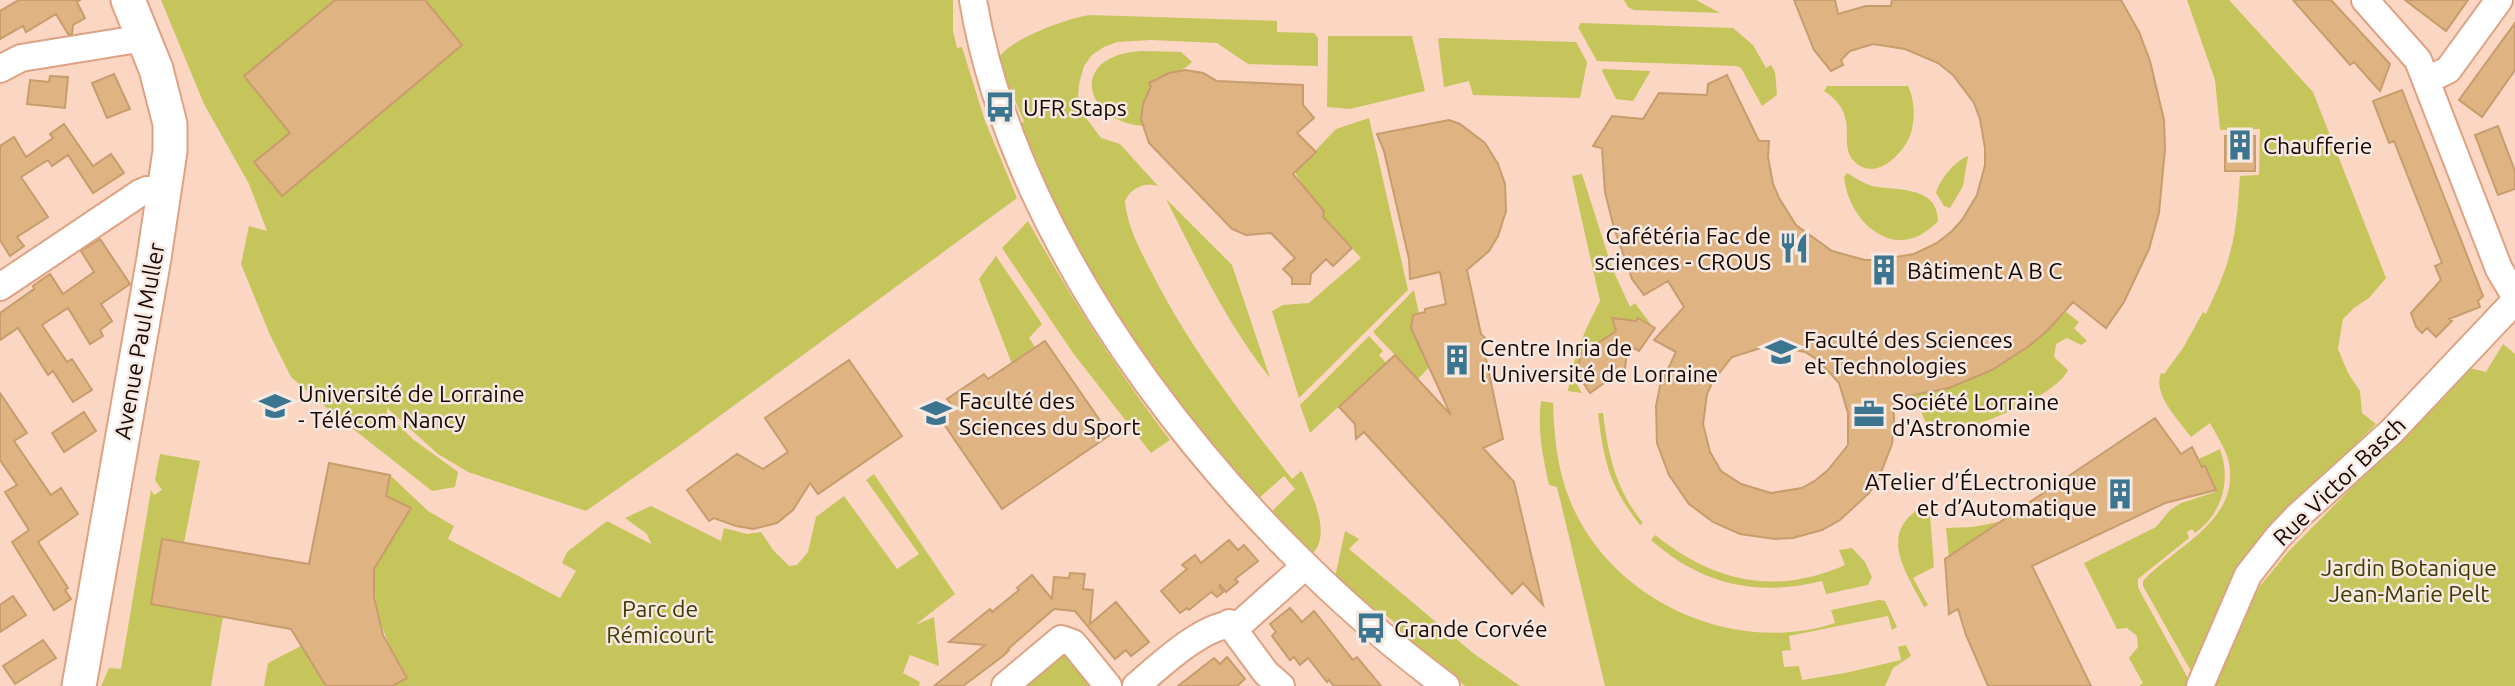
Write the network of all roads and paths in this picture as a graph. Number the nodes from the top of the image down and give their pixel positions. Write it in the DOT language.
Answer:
graph roads {
  1 [pos="128,0"];
  2 [pos="973,0"];
  3 [pos="2365,0"];
  4 [pos="2499,0"];
  5 [pos="144,38"];
  6 [pos="0,69"];
  7 [pos="2427,80"];
  8 [pos="164,192"];
  9 [pos="0,287"];
  10 [pos="2515,299"];
  11 [pos="1300,561"];
  12 [pos="1229,623"];
  13 [pos="79,686"];
  14 [pos="1005,686"];
  15 [pos="1108,686"];
  16 [pos="1136,686"];
  17 [pos="1281,686"];
  18 [pos="1446,686"];
  19 [pos="2200,686"];
  1 -- 5 [label="main road, Avenue Paul Muller"];
  2 -- 11 [label="street"];
  3 -- 7 [label="street"];
  4 -- 7 [label="street"];
  5 -- 6 [label="street"];
  5 -- 8 [label="main road, Avenue Paul Muller"];
  7 -- 10 [label="street"];
  8 -- 9 [label="street"];
  8 -- 13 [label="main road, Avenue Paul Muller"];
  10 -- 19 [label="street, Rue Victor Basch"];
  11 -- 12 [label="street"];
  11 -- 18 [label="street"];
  12 -- 16 [label="street"];
  12 -- 17 [label="street"];
  14 -- 15 [label="street"];
}
